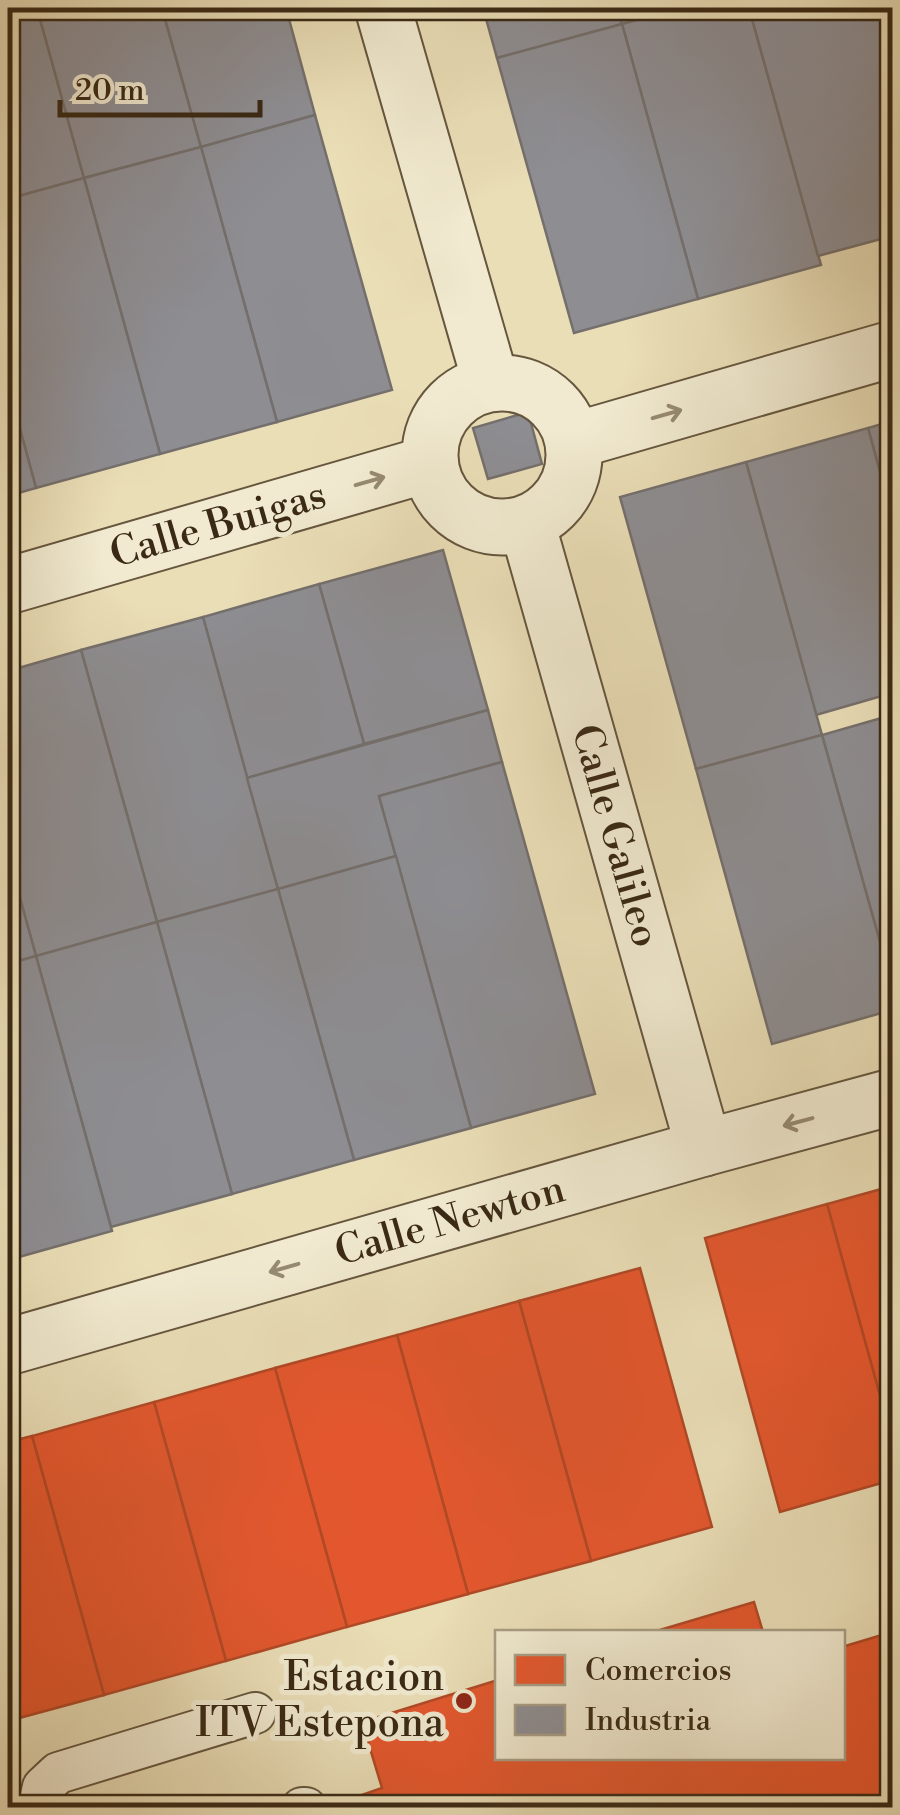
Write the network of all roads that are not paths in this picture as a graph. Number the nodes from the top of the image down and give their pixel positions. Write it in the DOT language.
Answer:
graph roads {
  1 [pos="383,8"];
  2 [pos="892,349"];
  3 [pos="490,383"];
  4 [pos="573,441"];
  5 [pos="429,464"];
  6 [pos="527,524"];
  7 [pos="8,586"];
  8 [pos="892,1097"];
  9 [pos="704,1148"];
  10 [pos="8,1347"];
  11 [pos="255,1713"];
  12 [pos="38,1808"];
  1 -- 3 [label="street"];
  4 -- 2 [label="street, one-way"];
  3 -- 4 [label="street"];
  3 -- 5 [label="street"];
  4 -- 6 [label="street"];
  5 -- 6 [label="street"];
  7 -- 5 [label="street, Calle Buigas, one-way"];
  6 -- 9 [label="street, Calle Galileo"];
  8 -- 9 [label="street, Calle Newton, one-way"];
  9 -- 10 [label="street, Calle Newton, one-way"];
  11 -- 12 [label="lane"];
}
